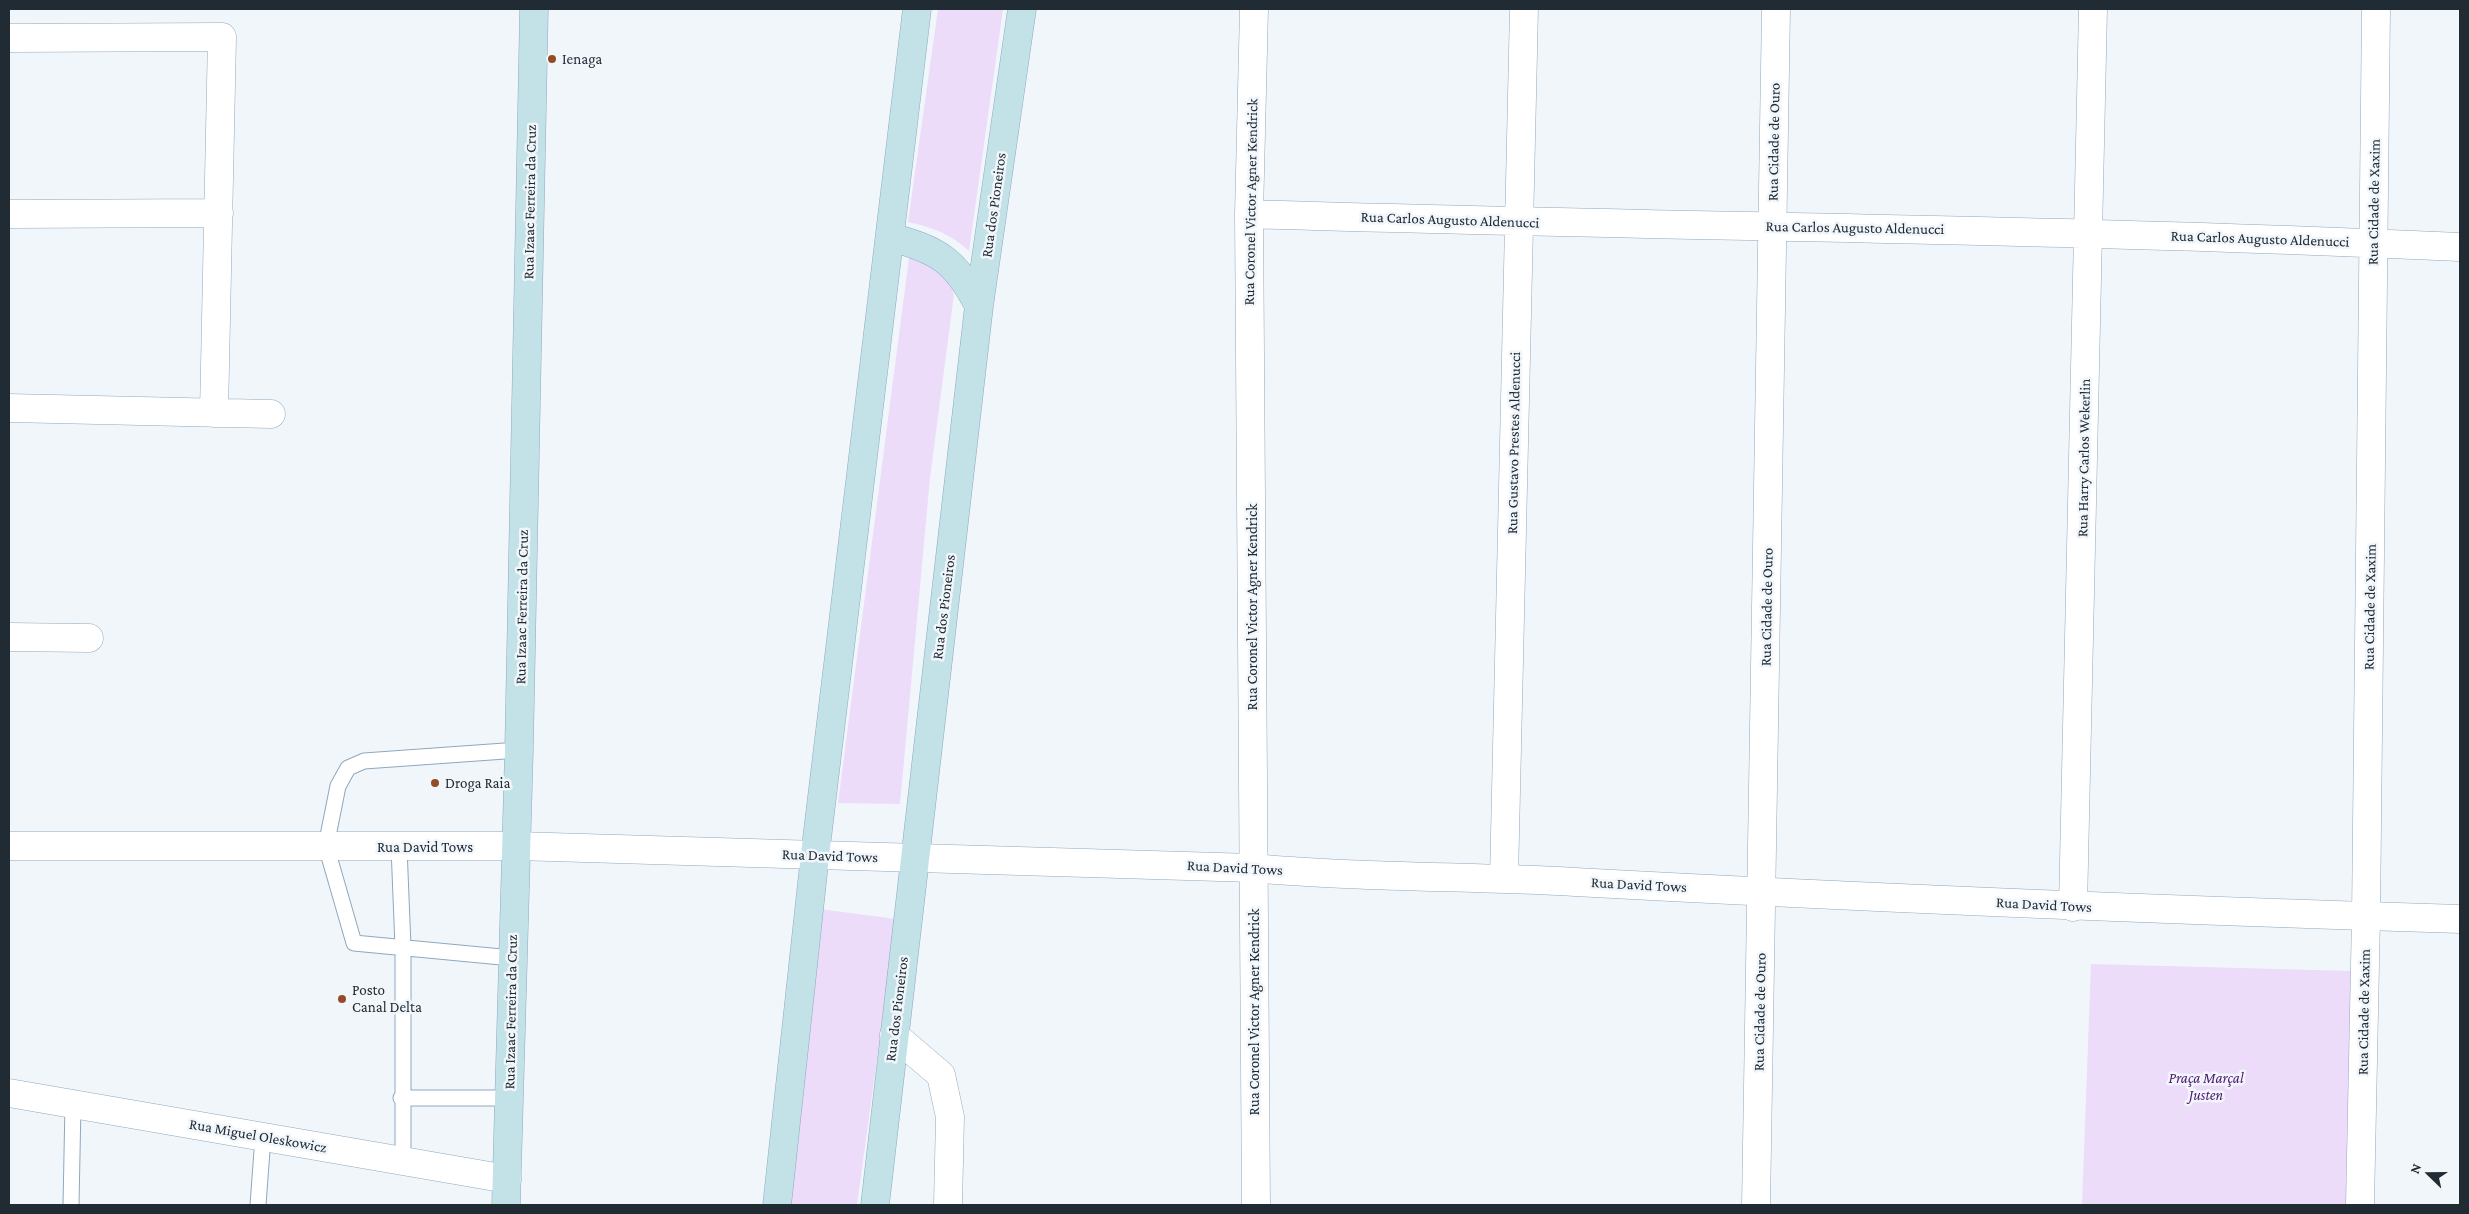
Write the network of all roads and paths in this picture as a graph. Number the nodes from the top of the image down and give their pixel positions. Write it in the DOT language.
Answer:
graph roads {
  1 [pos="534,9"];
  2 [pos="918,9"];
  3 [pos="1022,9"];
  4 [pos="1254,9"];
  5 [pos="1524,9"];
  6 [pos="1776,9"];
  7 [pos="2093,9"];
  8 [pos="2376,9"];
  9 [pos="9,38"];
  10 [pos="219,212"];
  11 [pos="9,214"];
  12 [pos="1249,214"];
  13 [pos="1519,223"];
  14 [pos="1772,226"];
  15 [pos="2090,234"];
  16 [pos="890,237"];
  17 [pos="2374,243"];
  18 [pos="2460,247"];
  19 [pos="980,306"];
  20 [pos="9,408"];
  21 [pos="214,412"];
  22 [pos="271,414"];
  23 [pos="9,637"];
  24 [pos="89,638"];
  25 [pos="519,750"];
  26 [pos="9,846"];
  27 [pos="326,846"];
  28 [pos="517,846"];
  29 [pos="399,847"];
  30 [pos="815,855"];
  31 [pos="914,860"];
  32 [pos="1253,868"];
  33 [pos="1504,878"];
  34 [pos="1762,892"];
  35 [pos="2073,907"];
  36 [pos="2366,916"];
  37 [pos="2460,919"];
  38 [pos="403,947"];
  39 [pos="512,958"];
  40 [pos="894,1035"];
  41 [pos="9,1093"];
  42 [pos="401,1098"];
  43 [pos="509,1098"];
  44 [pos="73,1104"];
  45 [pos="262,1137"];
  46 [pos="403,1162"];
  47 [pos="507,1192"];
  48 [pos="71,1205"];
  49 [pos="258,1205"];
  50 [pos="777,1205"];
  51 [pos="875,1205"];
  52 [pos="948,1205"];
  53 [pos="1256,1205"];
  54 [pos="1756,1205"];
  55 [pos="2360,1205"];
  1 -- 25 [label="main road, Rua Izaac Ferreira da Cruz"];
  2 -- 16 [label="main road"];
  3 -- 19 [label="main road, Rua dos Pioneiros"];
  4 -- 12 [label="street, Rua Coronel Victor Agner Kendrick"];
  5 -- 13 [label="street, Rua Gustavo Prestes Aldenucci"];
  6 -- 14 [label="street, Rua Cidade de Ouro"];
  7 -- 15 [label="street, Rua Harry Carlos Wekerlin"];
  8 -- 17 [label="street, Rua Cidade de Xaxim"];
  9 -- 10 [label="street"];
  10 -- 11 [label="street"];
  10 -- 21 [label="street"];
  12 -- 13 [label="street, Rua Carlos Augusto Aldenucci"];
  12 -- 32 [label="street, Rua Coronel Victor Agner Kendrick"];
  13 -- 14 [label="street, Rua Carlos Augusto Aldenucci"];
  13 -- 33 [label="street, Rua Gustavo Prestes Aldenucci"];
  14 -- 15 [label="street, Rua Carlos Augusto Aldenucci"];
  14 -- 34 [label="street, Rua Cidade de Ouro"];
  15 -- 17 [label="street, Rua Carlos Augusto Aldenucci"];
  15 -- 35 [label="street, Rua Harry Carlos Wekerlin"];
  16 -- 19 [label="main road"];
  16 -- 30 [label="main road"];
  17 -- 18 [label="street, Rua Carlos Augusto Aldenucci"];
  17 -- 36 [label="street, Rua Cidade de Xaxim"];
  19 -- 31 [label="main road, Rua dos Pioneiros"];
  20 -- 21 [label="street"];
  21 -- 22 [label="street"];
  23 -- 24 [label="street"];
  25 -- 27 [label="lane"];
  25 -- 28 [label="main road, Rua Izaac Ferreira da Cruz"];
  26 -- 27 [label="street, Rua David Tows"];
  27 -- 29 [label="street, Rua David Tows"];
  27 -- 38 [label="lane"];
  28 -- 29 [label="street, Rua David Tows"];
  28 -- 30 [label="street, Rua David Tows"];
  28 -- 39 [label="main road, Rua Izaac Ferreira da Cruz"];
  29 -- 38 [label="lane"];
  30 -- 31 [label="street, Rua David Tows"];
  30 -- 50 [label="main road"];
  31 -- 32 [label="street, Rua David Tows"];
  31 -- 40 [label="main road, Rua dos Pioneiros"];
  32 -- 33 [label="street, Rua David Tows"];
  32 -- 53 [label="street, Rua Coronel Victor Agner Kendrick"];
  33 -- 34 [label="street, Rua David Tows"];
  34 -- 35 [label="street, Rua David Tows"];
  34 -- 54 [label="street, Rua Cidade de Ouro"];
  35 -- 36 [label="street, Rua David Tows"];
  36 -- 37 [label="street, Rua David Tows"];
  36 -- 55 [label="street, Rua Cidade de Xaxim"];
  38 -- 39 [label="lane"];
  38 -- 42 [label="lane"];
  39 -- 43 [label="main road, Rua Izaac Ferreira da Cruz"];
  40 -- 51 [label="main road, Rua dos Pioneiros"];
  40 -- 52 [label="street"];
  41 -- 44 [label="street, Rua Miguel Oleskowicz"];
  42 -- 43 [label="lane"];
  42 -- 46 [label="lane"];
  43 -- 47 [label="main road, Rua Izaac Ferreira da Cruz"];
  44 -- 45 [label="street, Rua Miguel Oleskowicz"];
  44 -- 48 [label="lane"];
  45 -- 46 [label="street, Rua Miguel Oleskowicz"];
  45 -- 49 [label="lane"];
  46 -- 47 [label="street, Rua Miguel Oleskowicz"];
}
